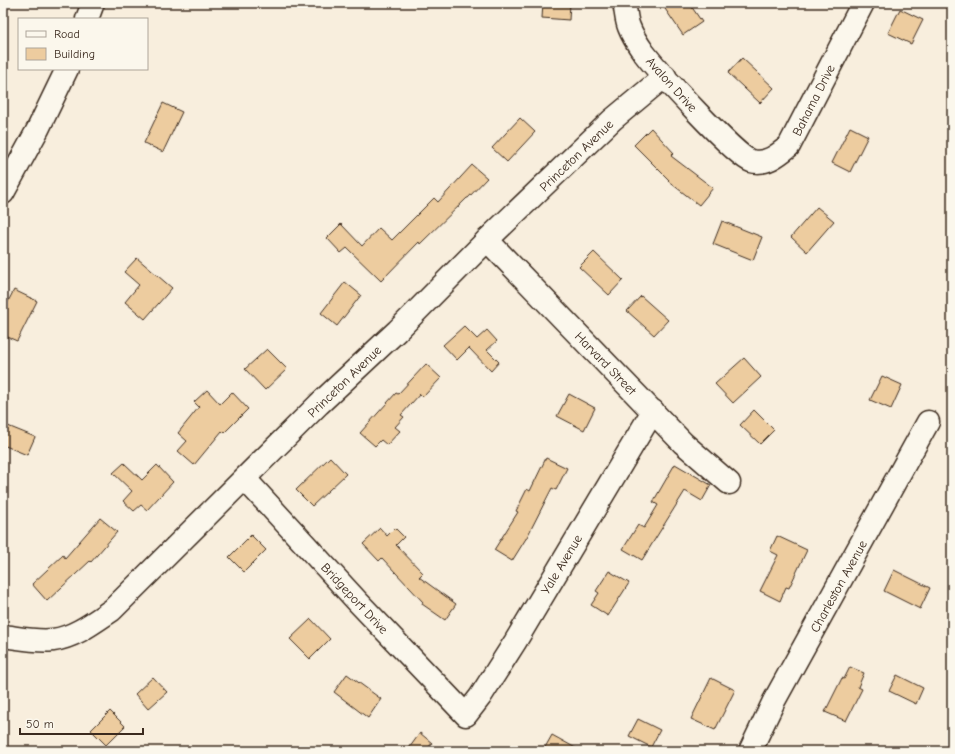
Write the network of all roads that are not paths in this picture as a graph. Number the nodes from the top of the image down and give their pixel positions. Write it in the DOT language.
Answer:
graph roads {
  1 [pos="93,3"];
  2 [pos="624,3"];
  3 [pos="863,3"];
  4 [pos="87,18"];
  5 [pos="67,70"];
  6 [pos="665,76"];
  7 [pos="739,153"];
  8 [pos="3,193"];
  9 [pos="487,240"];
  10 [pos="653,411"];
  11 [pos="928,422"];
  12 [pos="245,479"];
  13 [pos="728,483"];
  14 [pos="3,636"];
  15 [pos="466,715"];
  16 [pos="750,751"];
  1 -- 4 [label="street"];
  2 -- 6 [label="street, Avalon Drive"];
  3 -- 7 [label="street, Bahama Drive"];
  5 -- 8 [label="street"];
  6 -- 7 [label="street, Avalon Drive"];
  6 -- 9 [label="street, Princeton Avenue"];
  9 -- 10 [label="street, Harvard Street"];
  9 -- 12 [label="street, Princeton Avenue"];
  10 -- 13 [label="street, Harvard Street"];
  10 -- 15 [label="street, Yale Avenue"];
  11 -- 16 [label="street, Charleston Avenue"];
  12 -- 14 [label="street, Princeton Avenue"];
  12 -- 15 [label="street, Bridgeport Drive"];
}
